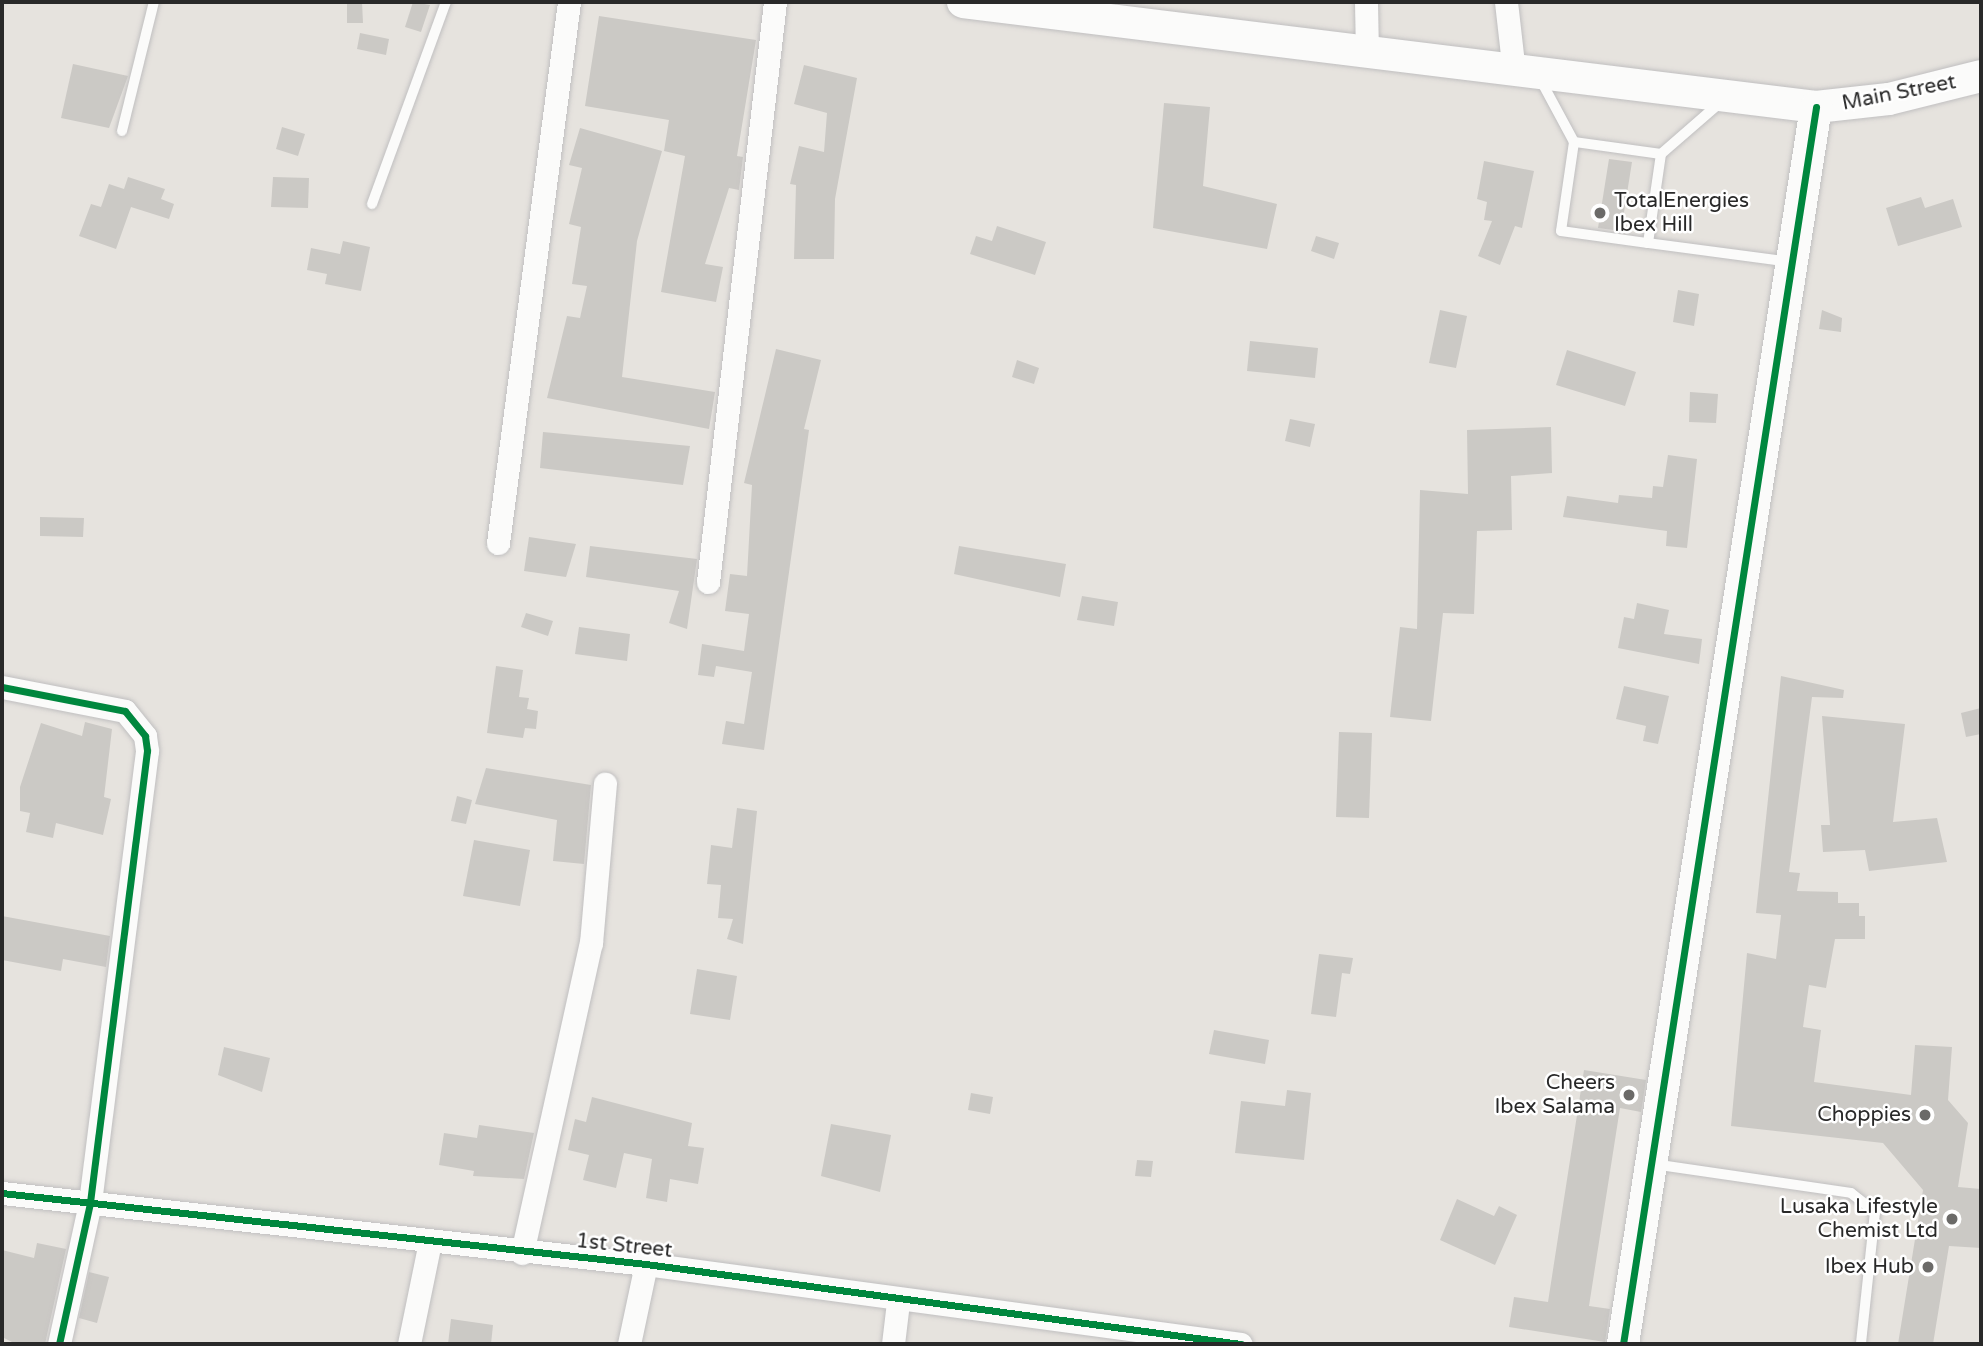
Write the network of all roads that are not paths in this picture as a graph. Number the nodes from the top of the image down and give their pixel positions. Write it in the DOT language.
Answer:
graph roads {
  1 [pos="154,2"];
  2 [pos="446,2"];
  3 [pos="569,2"];
  4 [pos="775,2"];
  5 [pos="962,2"];
  6 [pos="1366,2"];
  7 [pos="1506,2"];
  8 [pos="1367,55"];
  9 [pos="1526,73"];
  10 [pos="1981,76"];
  11 [pos="1727,97"];
  12 [pos="1816,107"];
  13 [pos="122,131"];
  14 [pos="1574,142"];
  15 [pos="1661,154"];
  16 [pos="372,204"];
  17 [pos="1648,243"];
  18 [pos="1792,262"];
  19 [pos="498,543"];
  20 [pos="708,582"];
  21 [pos="2,687"];
  22 [pos="605,784"];
  23 [pos="1652,1164"];
  24 [pos="2,1193"];
  25 [pos="90,1203"];
  26 [pos="430,1242"];
  27 [pos="522,1253"];
  28 [pos="646,1264"];
  29 [pos="898,1302"];
  30 [pos="59,1344"];
  31 [pos="409,1344"];
  32 [pos="629,1344"];
  33 [pos="893,1344"];
  34 [pos="1241,1344"];
  35 [pos="1623,1344"];
  36 [pos="1861,1344"];
  1 -- 13 [label="lane"];
  2 -- 16 [label="lane"];
  3 -- 19 [label="street"];
  4 -- 20 [label="street"];
  5 -- 8 [label="street, Main Street"];
  6 -- 8 [label="street"];
  7 -- 9 [label="street"];
  8 -- 9 [label="street, Main Street"];
  9 -- 11 [label="street, Main Street"];
  9 -- 14 [label="lane"];
  10 -- 12 [label="street, Main Street"];
  11 -- 12 [label="street, Main Street"];
  11 -- 15 [label="lane"];
  12 -- 18 [label="street"];
  14 -- 15 [label="lane"];
  14 -- 17 [label="lane"];
  15 -- 17 [label="lane"];
  17 -- 18 [label="lane"];
  18 -- 23 [label="street"];
  21 -- 25 [label="street"];
  22 -- 27 [label="street"];
  23 -- 35 [label="street"];
  23 -- 36 [label="lane"];
  24 -- 25 [label="street, 1st Street"];
  25 -- 26 [label="street, 1st Street"];
  25 -- 30 [label="street"];
  26 -- 27 [label="street, 1st Street"];
  26 -- 31 [label="street"];
  27 -- 28 [label="street, 1st Street"];
  28 -- 29 [label="street, 1st Street"];
  28 -- 32 [label="street"];
  29 -- 33 [label="street"];
  29 -- 34 [label="street, 1st Street"];
}
